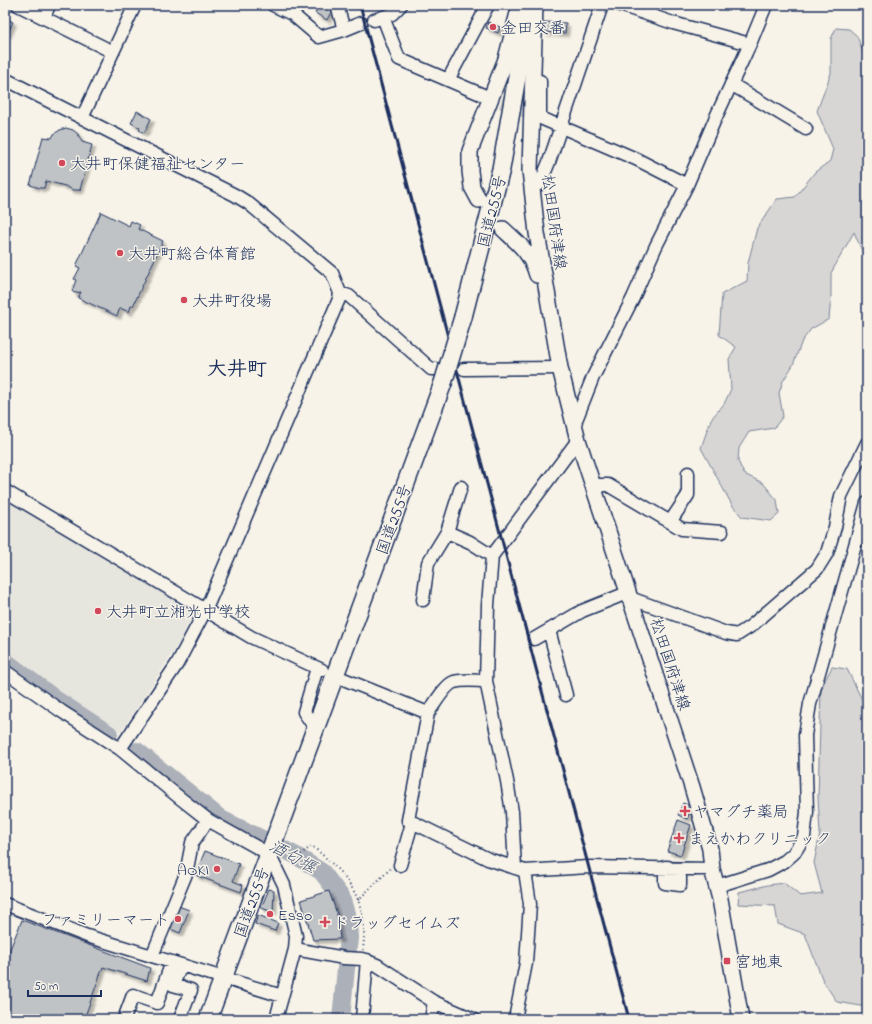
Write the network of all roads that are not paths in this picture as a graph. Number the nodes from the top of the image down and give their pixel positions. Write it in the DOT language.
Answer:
graph roads {
  1 [pos="18,5"];
  2 [pos="49,5"];
  3 [pos="135,5"];
  4 [pos="273,5"];
  5 [pos="337,5"];
  6 [pos="401,5"];
  7 [pos="488,5"];
  8 [pos="521,5"];
  9 [pos="525,5"];
  10 [pos="535,5"];
  11 [pos="602,5"];
  12 [pos="620,5"];
  13 [pos="766,5"];
  14 [pos="294,10"];
  15 [pos="44,18"];
  16 [pos="361,24"];
  17 [pos="344,30"];
  18 [pos="750,44"];
  19 [pos="113,52"];
  20 [pos="533,73"];
  21 [pos="5,79"];
  22 [pos="448,80"];
  23 [pos="731,84"];
  24 [pos="483,95"];
  25 [pos="82,118"];
  26 [pos="561,126"];
  27 [pos="806,129"];
  28 [pos="540,184"];
  29 [pos="687,185"];
  30 [pos="479,200"];
  31 [pos="503,229"];
  32 [pos="340,293"];
  33 [pos="552,324"];
  34 [pos="560,368"];
  35 [pos="464,369"];
  36 [pos="440,376"];
  37 [pos="574,425"];
  38 [pos="578,440"];
  39 [pos="867,443"];
  40 [pos="688,473"];
  41 [pos="592,485"];
  42 [pos="461,487"];
  43 [pos="5,491"];
  44 [pos="867,503"];
  45 [pos="670,522"];
  46 [pos="447,532"];
  47 [pos="722,532"];
  48 [pos="492,556"];
  49 [pos="628,595"];
  50 [pos="423,600"];
  51 [pos="206,610"];
  52 [pos="549,630"];
  53 [pos="534,639"];
  54 [pos="5,671"];
  55 [pos="341,678"];
  56 [pos="486,681"];
  57 [pos="566,695"];
  58 [pos="428,713"];
  59 [pos="315,728"];
  60 [pos="120,749"];
  61 [pos="208,820"];
  62 [pos="412,823"];
  63 [pos="270,852"];
  64 [pos="396,866"];
  65 [pos="712,868"];
  66 [pos="520,870"];
  67 [pos="717,886"];
  68 [pos="6,906"];
  69 [pos="296,949"];
  70 [pos="152,956"];
  71 [pos="363,959"];
  72 [pos="176,964"];
  73 [pos="223,979"];
  74 [pos="282,996"];
  75 [pos="434,1002"];
  76 [pos="124,1019"];
  77 [pos="180,1019"];
  78 [pos="208,1019"];
  79 [pos="276,1019"];
  80 [pos="362,1019"];
  81 [pos="431,1019"];
  82 [pos="474,1019"];
  83 [pos="515,1019"];
  84 [pos="741,1019"];
  1 -- 15 [label="street"];
  2 -- 15 [label="street"];
  3 -- 19 [label="street"];
  4 -- 14 [label="street"];
  5 -- 17 [label="street"];
  6 -- 22 [label="street"];
  7 -- 22 [label="street"];
  8 -- 30 [label="main road"];
  9 -- 36 [label="highway, 国道255号, bridge"];
  10 -- 20 [label="main road, 松田国府津線"];
  11 -- 26 [label="street"];
  12 -- 18 [label="street"];
  13 -- 18 [label="street"];
  14 -- 17 [label="street"];
  15 -- 19 [label="street"];
  16 -- 17 [label="street"];
  18 -- 23 [label="street"];
  19 -- 25 [label="street"];
  20 -- 26 [label="street"];
  20 -- 33 [label="main road, 松田国府津線"];
  21 -- 25 [label="street"];
  22 -- 24 [label="street"];
  23 -- 27 [label="street"];
  23 -- 29 [label="street"];
  25 -- 32 [label="street"];
  26 -- 28 [label="street"];
  26 -- 29 [label="street"];
  29 -- 37 [label="street"];
  31 -- 33 [label="main road, 松田国府津線"];
  32 -- 36 [label="street"];
  32 -- 51 [label="street"];
  33 -- 34 [label="main road, 松田国府津線"];
  34 -- 35 [label="street"];
  34 -- 37 [label="main road, 松田国府津線"];
  36 -- 59 [label="highway, 国道255号"];
  37 -- 38 [label="main road, 松田国府津線"];
  38 -- 41 [label="main road, 松田国府津線"];
  38 -- 48 [label="street"];
  39 -- 49 [label="street"];
  40 -- 45 [label="street"];
  41 -- 45 [label="street"];
  41 -- 49 [label="main road, 松田国府津線"];
  42 -- 46 [label="street"];
  43 -- 51 [label="street"];
  44 -- 67 [label="street"];
  45 -- 47 [label="street"];
  46 -- 48 [label="street"];
  46 -- 50 [label="street"];
  48 -- 56 [label="street"];
  49 -- 52 [label="street"];
  49 -- 65 [label="main road, 松田国府津線"];
  51 -- 59 [label="street"];
  51 -- 60 [label="street"];
  52 -- 53 [label="street"];
  52 -- 57 [label="street"];
  54 -- 60 [label="street"];
  55 -- 58 [label="street"];
  56 -- 58 [label="street"];
  56 -- 66 [label="street"];
  58 -- 62 [label="street"];
  59 -- 63 [label="highway, 国道255号"];
  60 -- 61 [label="street"];
  61 -- 63 [label="street"];
  61 -- 70 [label="street"];
  62 -- 64 [label="street"];
  62 -- 66 [label="street"];
  63 -- 69 [label="street"];
  63 -- 73 [label="highway, 国道255号"];
  65 -- 66 [label="street"];
  65 -- 67 [label="main road, 松田国府津線"];
  66 -- 83 [label="street"];
  67 -- 84 [label="main road, 松田国府津線"];
  68 -- 70 [label="street"];
  69 -- 71 [label="street"];
  69 -- 74 [label="street"];
  70 -- 72 [label="street"];
  71 -- 75 [label="street"];
  71 -- 80 [label="street"];
  72 -- 73 [label="street"];
  72 -- 76 [label="street"];
  72 -- 77 [label="street"];
  73 -- 74 [label="street"];
  73 -- 78 [label="highway, 国道255号"];
  74 -- 79 [label="street"];
  75 -- 81 [label="street"];
  75 -- 82 [label="street"];
}
